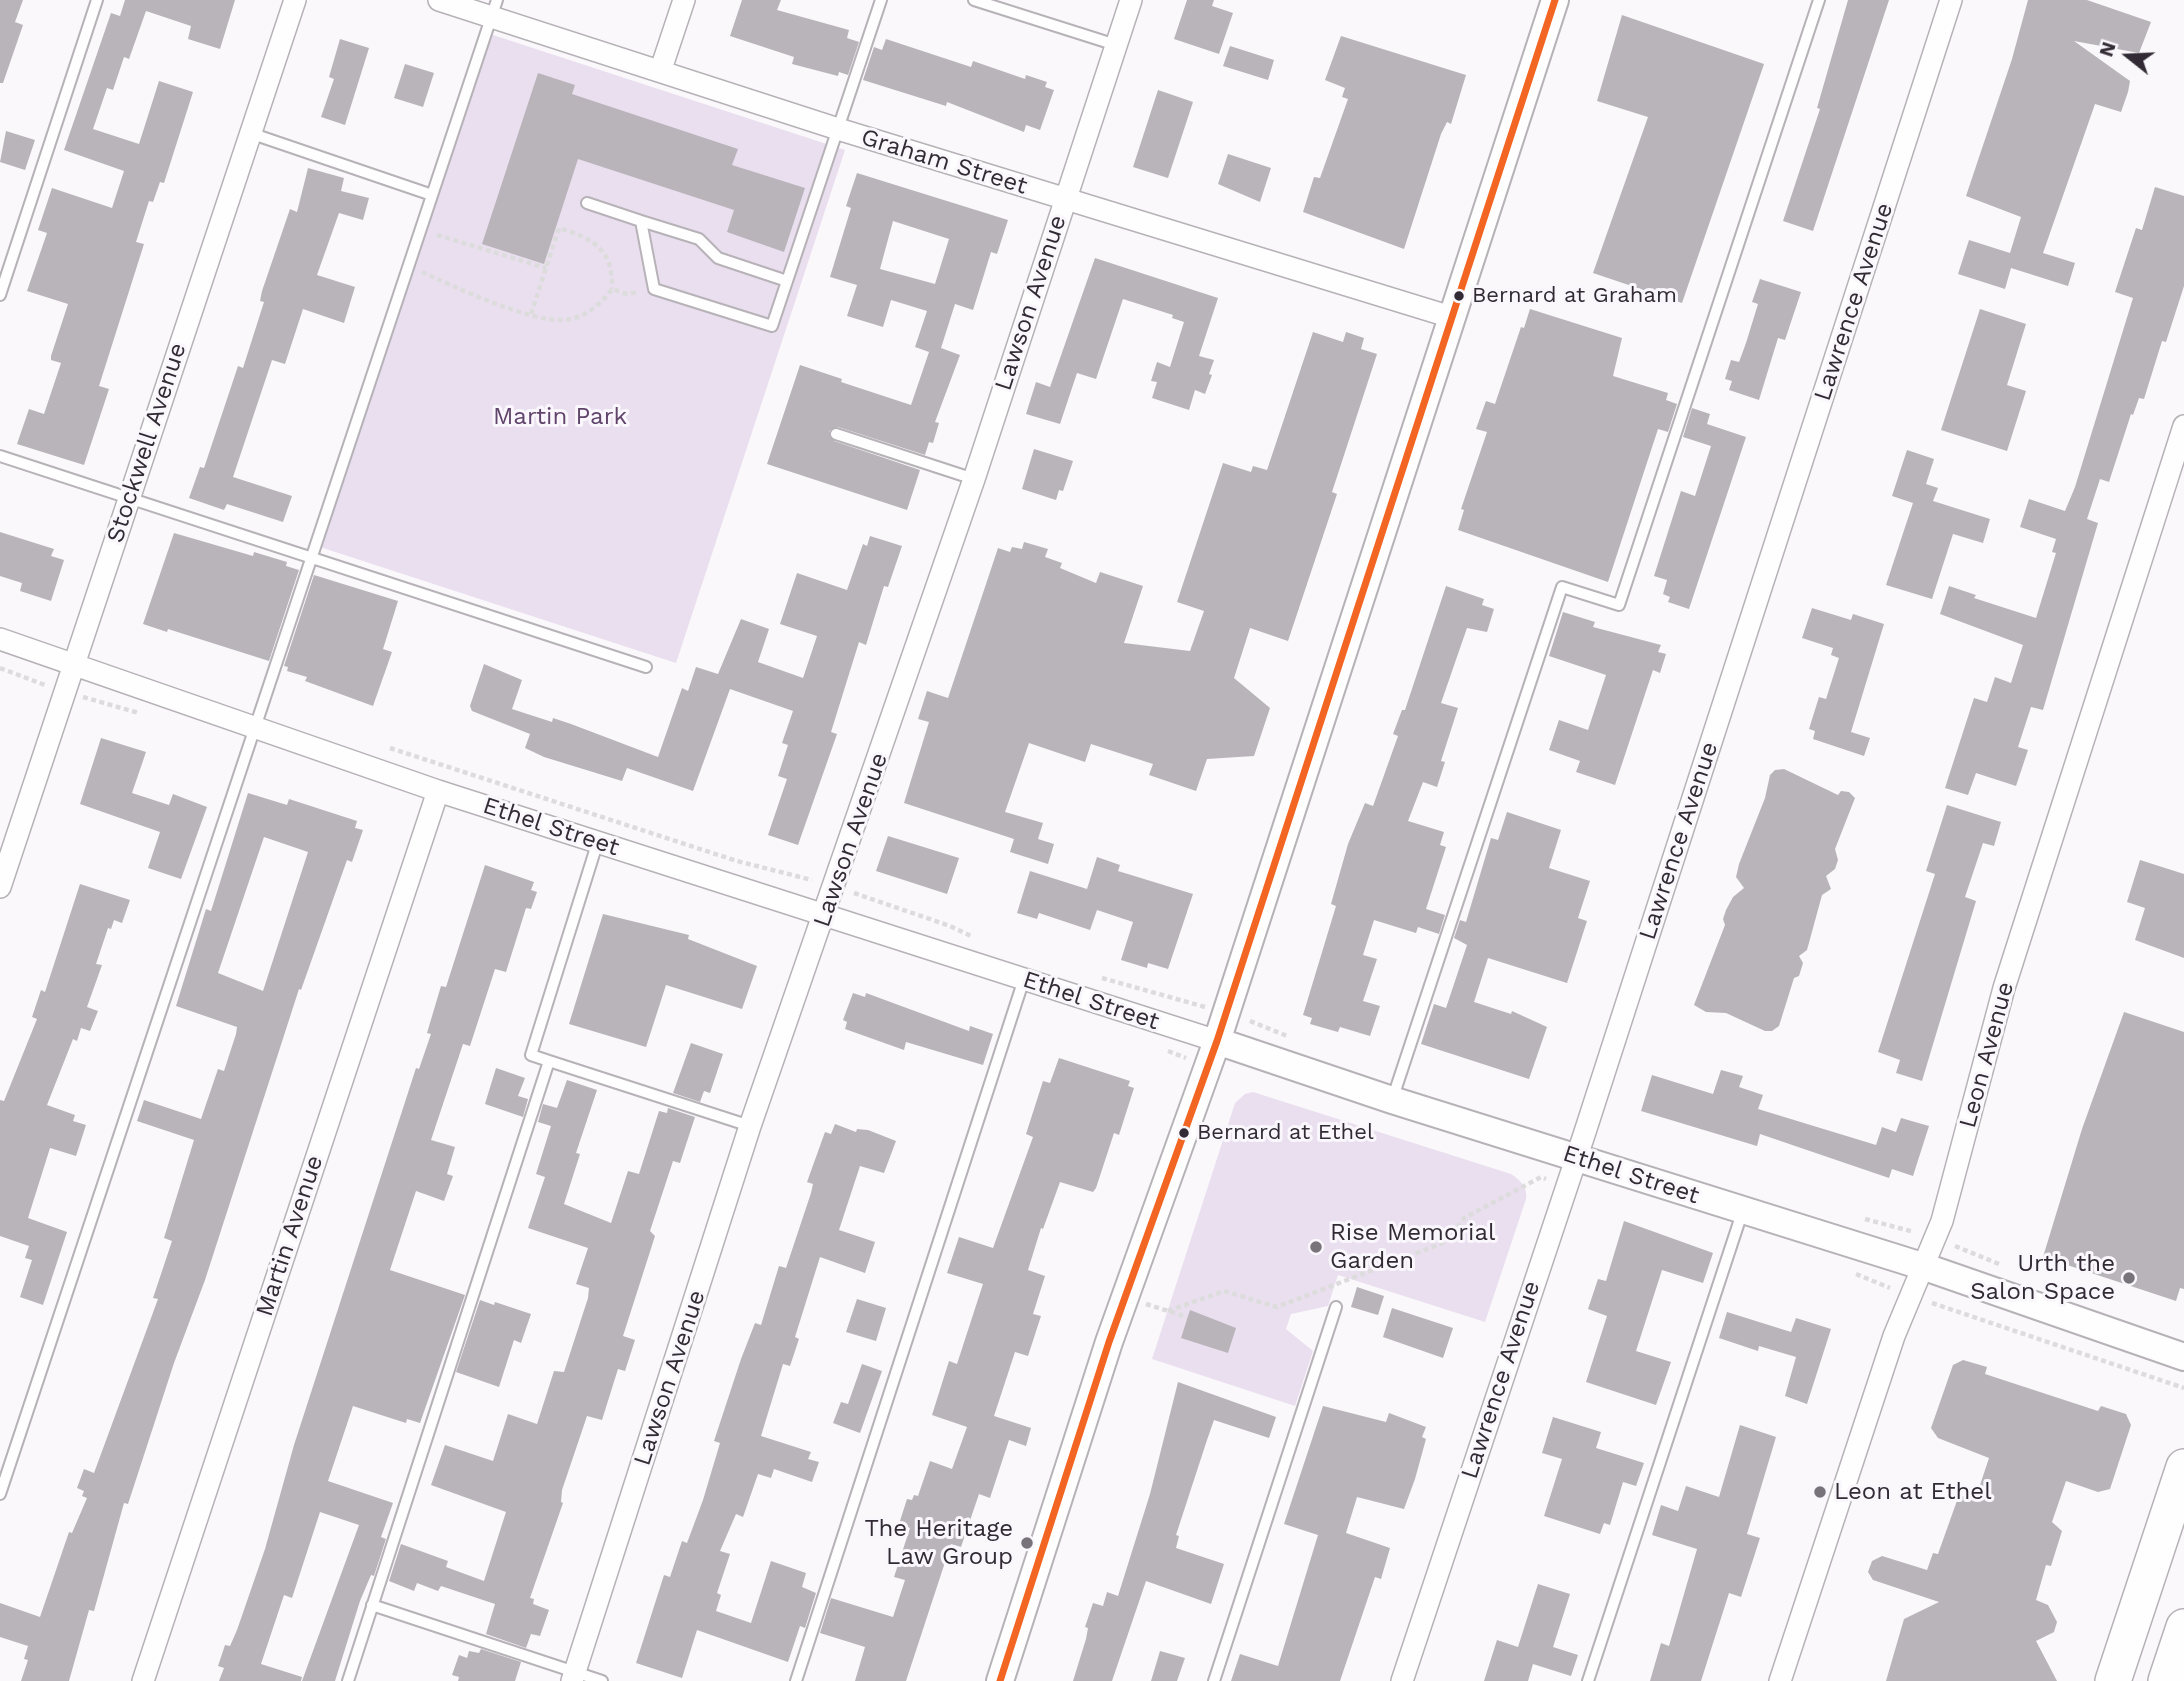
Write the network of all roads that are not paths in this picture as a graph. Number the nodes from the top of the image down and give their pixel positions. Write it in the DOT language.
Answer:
graph roads {
  1 [pos="97,0"];
  2 [pos="295,0"];
  3 [pos="439,0"];
  4 [pos="684,0"];
  5 [pos="881,0"];
  6 [pos="974,0"];
  7 [pos="1130,0"];
  8 [pos="1555,0"];
  9 [pos="1819,0"];
  10 [pos="1951,0"];
  11 [pos="494,8"];
  12 [pos="1115,46"];
  13 [pos="661,69"];
  14 [pos="838,129"];
  15 [pos="250,133"];
  16 [pos="432,195"];
  17 [pos="1065,199"];
  18 [pos="587,203"];
  19 [pos="641,221"];
  20 [pos="788,281"];
  21 [pos="0,295"];
  22 [pos="1451,317"];
  23 [pos="2184,426"];
  24 [pos="836,434"];
  25 [pos="0,456"];
  26 [pos="974,478"];
  27 [pos="128,500"];
  28 [pos="312,558"];
  29 [pos="0,639"];
  30 [pos="74,663"];
  31 [pos="646,667"];
  32 [pos="256,726"];
  33 [pos="438,790"];
  34 [pos="598,841"];
  35 [pos="2,878"];
  36 [pos="824,915"];
  37 [pos="1024,979"];
  38 [pos="1217,1041"];
  39 [pos="549,1061"];
  40 [pos="1392,1100"];
  41 [pos="750,1126"];
  42 [pos="1576,1158"];
  43 [pos="1742,1210"];
  44 [pos="1925,1267"];
  45 [pos="1336,1307"];
  46 [pos="2184,1357"];
  47 [pos="2184,1467"];
  48 [pos="0,1494"];
  49 [pos="372,1605"];
  50 [pos="2184,1627"];
  51 [pos="574,1677"];
  52 [pos="143,1681"];
  53 [pos="348,1681"];
  54 [pos="603,1681"];
  55 [pos="796,1681"];
  56 [pos="1000,1681"];
  57 [pos="1214,1681"];
  58 [pos="1402,1681"];
  59 [pos="1588,1681"];
  60 [pos="1780,1681"];
  61 [pos="2113,1681"];
  62 [pos="2166,1681"];
  1 -- 21 [label="lane"];
  2 -- 15 [label="street, Stockwell Avenue"];
  3 -- 11 [label="street, Graham Street"];
  4 -- 13 [label="street"];
  5 -- 14 [label="lane"];
  6 -- 12 [label="lane"];
  7 -- 12 [label="street, Lawson Avenue"];
  8 -- 22 [label="street"];
  9 -- 40 [label="lane"];
  10 -- 42 [label="street, Lawrence Avenue"];
  11 -- 13 [label="street, Graham Street"];
  11 -- 16 [label="lane"];
  12 -- 17 [label="street, Lawson Avenue"];
  13 -- 14 [label="street, Graham Street"];
  14 -- 17 [label="street, Graham Street"];
  14 -- 20 [label="lane"];
  15 -- 16 [label="lane"];
  15 -- 27 [label="street, Stockwell Avenue"];
  16 -- 28 [label="lane"];
  17 -- 22 [label="street, Graham Street"];
  17 -- 26 [label="street, Lawson Avenue"];
  18 -- 19 [label="lane"];
  19 -- 20 [label="lane"];
  19 -- 20 [label="lane"];
  22 -- 38 [label="street"];
  23 -- 44 [label="street, Leon Avenue"];
  24 -- 26 [label="lane"];
  25 -- 27 [label="lane"];
  26 -- 36 [label="street, Lawson Avenue"];
  27 -- 28 [label="lane"];
  27 -- 30 [label="street, Stockwell Avenue"];
  28 -- 31 [label="lane"];
  28 -- 32 [label="lane"];
  29 -- 30 [label="street, Ethel Street"];
  30 -- 32 [label="street, Ethel Street"];
  30 -- 35 [label="street, Stockwell Avenue"];
  32 -- 33 [label="street, Ethel Street"];
  32 -- 48 [label="lane"];
  33 -- 34 [label="street, Ethel Street"];
  33 -- 52 [label="street, Martin Avenue"];
  34 -- 36 [label="street, Ethel Street"];
  34 -- 39 [label="lane"];
  36 -- 37 [label="street, Ethel Street"];
  36 -- 41 [label="street, Lawson Avenue"];
  37 -- 38 [label="street, Ethel Street"];
  37 -- 55 [label="lane"];
  38 -- 40 [label="street, Ethel Street"];
  38 -- 56 [label="street"];
  39 -- 41 [label="lane"];
  39 -- 49 [label="lane"];
  40 -- 42 [label="street, Ethel Street"];
  41 -- 51 [label="street, Lawson Avenue"];
  42 -- 43 [label="street, Ethel Street"];
  42 -- 58 [label="street, Lawrence Avenue"];
  43 -- 44 [label="street, Ethel Street"];
  43 -- 59 [label="lane"];
  44 -- 46 [label="street, Ethel Street"];
  44 -- 60 [label="street, Leon Avenue"];
  45 -- 57 [label="lane"];
  47 -- 61 [label="highway"];
  49 -- 51 [label="lane"];
  49 -- 53 [label="lane"];
  50 -- 62 [label="highway"];
  51 -- 54 [label="lane"];
}
